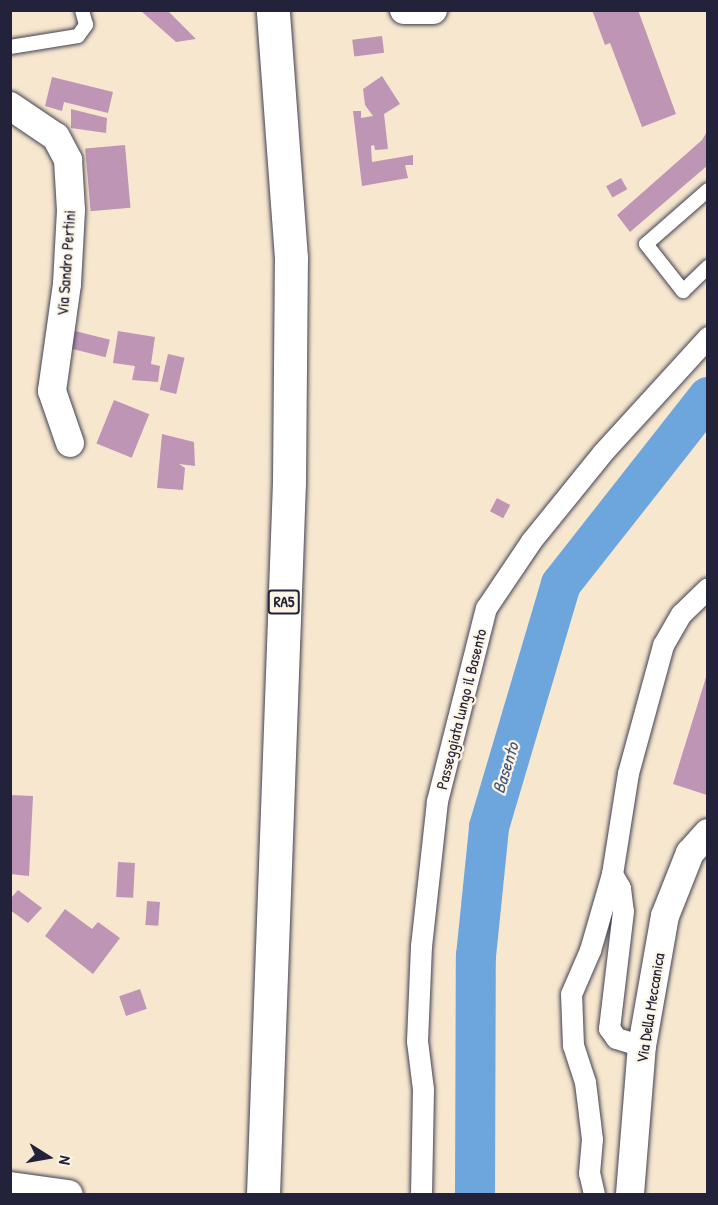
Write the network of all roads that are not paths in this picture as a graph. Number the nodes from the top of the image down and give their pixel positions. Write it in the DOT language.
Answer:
graph roads {
  1 [pos="82,10"];
  2 [pos="273,10"];
  3 [pos="296,10"];
  4 [pos="404,10"];
  5 [pos="433,10"];
  6 [pos="10,47"];
  7 [pos="10,106"];
  8 [pos="708,190"];
  9 [pos="708,267"];
  10 [pos="708,337"];
  11 [pos="70,443"];
  12 [pos="708,588"];
  13 [pos="708,832"];
  14 [pos="612,874"];
  15 [pos="642,1046"];
  16 [pos="10,1186"];
  17 [pos="68,1194"];
  18 [pos="263,1194"];
  19 [pos="283,1194"];
  20 [pos="421,1194"];
  21 [pos="594,1194"];
  22 [pos="630,1194"];
  1 -- 6 [label="lane"];
  2 -- 18 [label="highway, RA5"];
  3 -- 19 [label="highway, RA5"];
  4 -- 5 [label="street"];
  7 -- 11 [label="street, Via Sandro Pertini"];
  8 -- 9 [label="lane"];
  10 -- 20 [label="street, Passeggiata lungo il Basento"];
  12 -- 14 [label="street"];
  13 -- 15 [label="street, Via Della Meccanica"];
  14 -- 15 [label="street"];
  14 -- 21 [label="street"];
  15 -- 22 [label="street, Via Della Meccanica"];
  16 -- 17 [label="street"];
}
